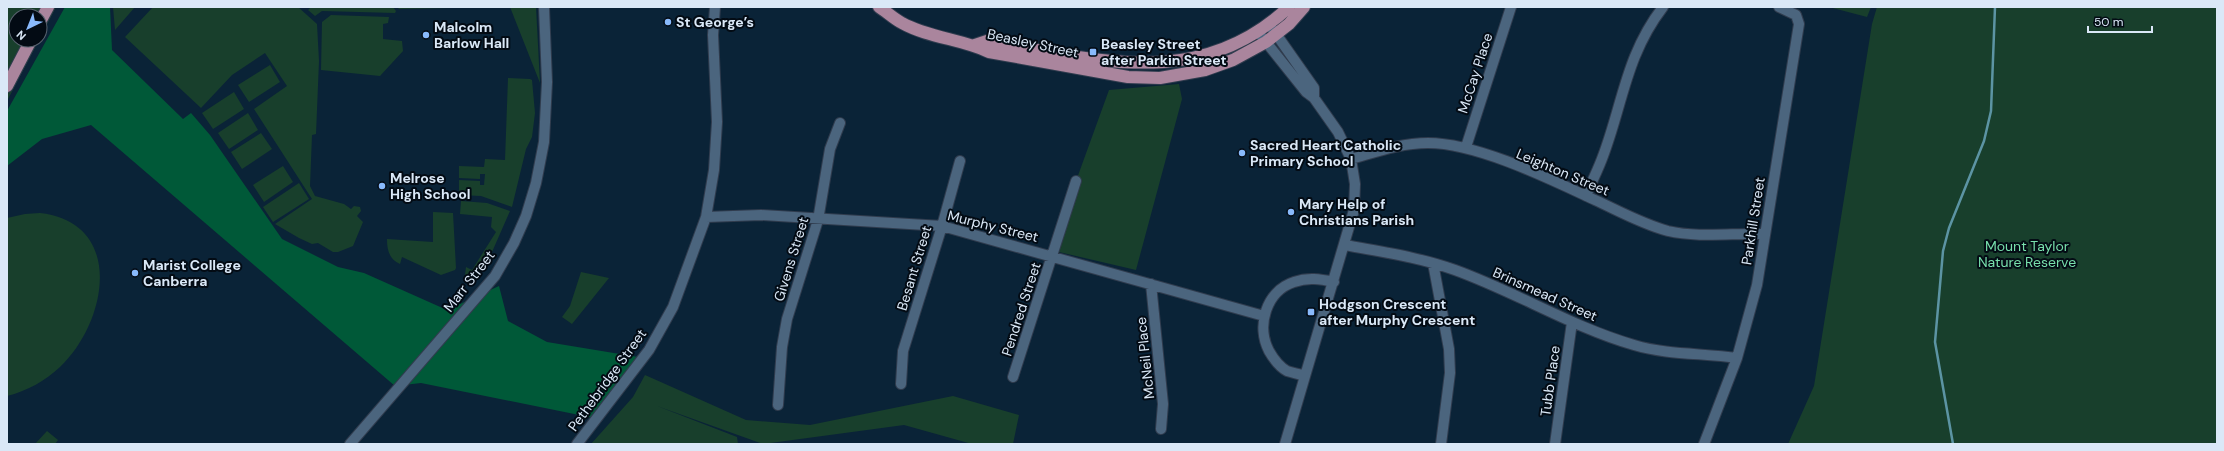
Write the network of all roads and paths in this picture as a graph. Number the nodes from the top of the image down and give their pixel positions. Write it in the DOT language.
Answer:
graph roads {
  1 [pos="544,7"];
  2 [pos="715,7"];
  3 [pos="879,7"];
  4 [pos="1289,7"];
  5 [pos="1304,7"];
  6 [pos="1511,7"];
  7 [pos="1663,7"];
  8 [pos="1779,7"];
  9 [pos="1273,29"];
  10 [pos="1258,32"];
  11 [pos="1266,42"];
  12 [pos="975,45"];
  13 [pos="27,48"];
  14 [pos="7,86"];
  15 [pos="1314,98"];
  16 [pos="840,123"];
  17 [pos="1466,147"];
  18 [pos="1351,159"];
  19 [pos="960,161"];
  20 [pos="1076,181"];
  21 [pos="1586,196"];
  22 [pos="706,217"];
  23 [pos="818,220"];
  24 [pos="942,226"];
  25 [pos="1764,234"];
  26 [pos="1345,245"];
  27 [pos="1053,256"];
  28 [pos="1433,263"];
  29 [pos="1334,282"];
  30 [pos="1151,284"];
  31 [pos="1264,316"];
  32 [pos="1572,322"];
  33 [pos="1736,358"];
  34 [pos="1305,376"];
  35 [pos="1013,377"];
  36 [pos="901,384"];
  37 [pos="778,405"];
  38 [pos="1161,429"];
  39 [pos="350,444"];
  40 [pos="577,444"];
  41 [pos="1285,444"];
  42 [pos="1441,444"];
  43 [pos="1555,444"];
  44 [pos="1704,444"];
  1 -- 39 [label="street, Marr Street"];
  2 -- 22 [label="street, Pethebridge Street"];
  3 -- 12 [label="main road, Beasley Street"];
  4 -- 9 [label="main road, Beasley Street"];
  5 -- 9 [label="main road, Beasley Street"];
  6 -- 17 [label="street, McCay Place"];
  7 -- 21 [label="street"];
  8 -- 25 [label="street, Parkhill Street"];
  9 -- 10 [label="main road, Beasley Street"];
  9 -- 11 [label="main road, Beasley Street"];
  9 -- 15 [label="street"];
  10 -- 11 [label="street"];
  10 -- 12 [label="main road, Beasley Street"];
  11 -- 12 [label="main road, Beasley Street"];
  11 -- 15 [label="street"];
  13 -- 14 [label="main road"];
  15 -- 18 [label="street"];
  16 -- 23 [label="street, Givens Street"];
  17 -- 18 [label="street, Leighton Street"];
  17 -- 21 [label="street, Leighton Street"];
  18 -- 26 [label="street"];
  19 -- 24 [label="street, Besant Street"];
  20 -- 27 [label="street, Pendred Street"];
  21 -- 25 [label="street, Leighton Street"];
  22 -- 23 [label="street, Murphy Street"];
  22 -- 40 [label="street, Pethebridge Street"];
  23 -- 24 [label="street, Murphy Street"];
  23 -- 37 [label="street, Givens Street"];
  24 -- 27 [label="street, Murphy Street"];
  24 -- 36 [label="street, Besant Street"];
  25 -- 33 [label="street, Parkhill Street"];
  26 -- 28 [label="street, Brinsmead Street"];
  26 -- 29 [label="street"];
  27 -- 30 [label="street, Murphy Street"];
  27 -- 35 [label="street, Pendred Street"];
  28 -- 32 [label="street, Brinsmead Street"];
  28 -- 42 [label="street"];
  29 -- 31 [label="street"];
  29 -- 34 [label="street"];
  30 -- 31 [label="street, Murphy Street"];
  30 -- 38 [label="street, McNeil Place"];
  31 -- 34 [label="street"];
  32 -- 33 [label="street, Brinsmead Street"];
  32 -- 43 [label="street, Tubb Place"];
  33 -- 44 [label="street, Parkhill Street"];
  34 -- 41 [label="street"];
}
